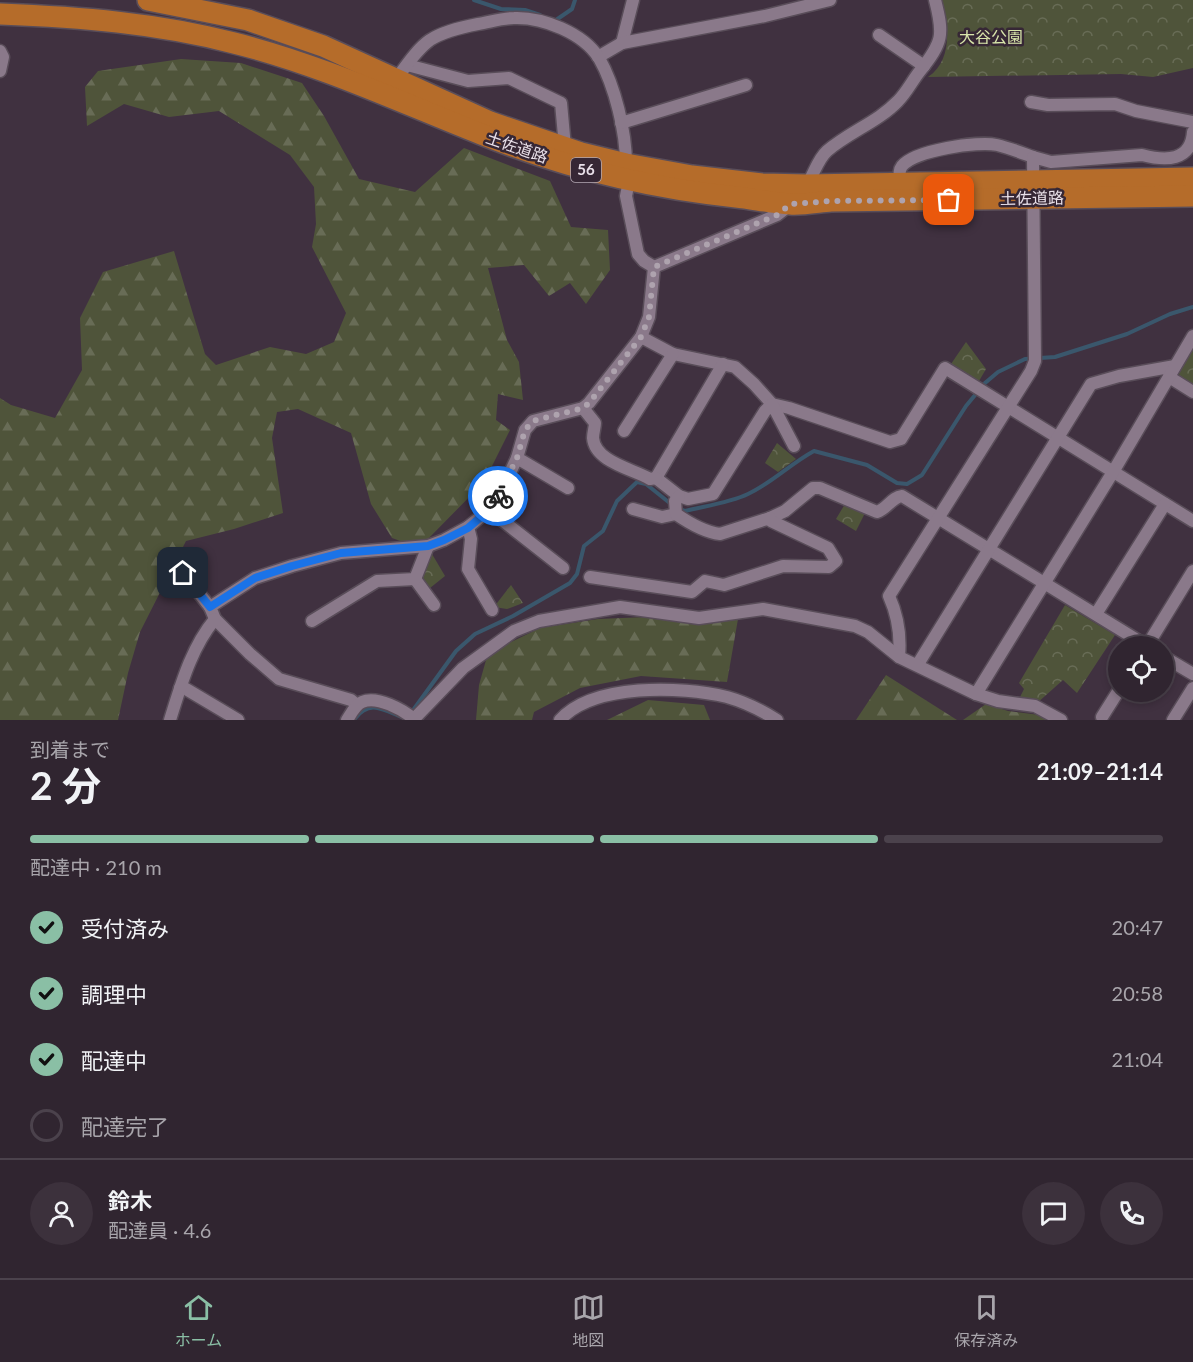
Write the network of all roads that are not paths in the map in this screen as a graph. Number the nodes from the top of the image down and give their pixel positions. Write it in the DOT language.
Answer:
graph roads {
  1 [pos="148,0"];
  2 [pos="633,0"];
  3 [pos="830,0"];
  4 [pos="935,0"];
  5 [pos="0,14"];
  6 [pos="879,35"];
  7 [pos="622,43"];
  8 [pos="0,51"];
  9 [pos="598,57"];
  10 [pos="924,66"];
  11 [pos="0,71"];
  12 [pos="402,71"];
  13 [pos="746,85"];
  14 [pos="1031,102"];
  15 [pos="1193,122"];
  16 [pos="621,123"];
  17 [pos="1193,132"];
  18 [pos="566,147"];
  19 [pos="1033,157"];
  20 [pos="628,172"];
  21 [pos="1193,178"];
  22 [pos="900,184"];
  23 [pos="807,185"];
  24 [pos="1034,190"];
  25 [pos="1193,195"];
  26 [pos="791,204"];
  27 [pos="654,267"];
  28 [pos="1193,336"];
  29 [pos="641,337"];
  30 [pos="673,354"];
  31 [pos="723,364"];
  32 [pos="1175,366"];
  33 [pos="1169,377"];
  34 [pos="1193,392"];
  35 [pos="772,404"];
  36 [pos="1009,406"];
  37 [pos="583,408"];
  38 [pos="624,431"];
  39 [pos="1058,438"];
  40 [pos="794,446"];
  41 [pos="517,458"];
  42 [pos="1113,472"];
  43 [pos="656,478"];
  44 [pos="568,488"];
  45 [pos="1166,504"];
  46 [pos="676,505"];
  47 [pos="633,509"];
  48 [pos="489,510"];
  49 [pos="770,518"];
  50 [pos="939,518"];
  51 [pos="1193,521"];
  52 [pos="468,528"];
  53 [pos="428,546"];
  54 [pos="988,548"];
  55 [pos="563,568"];
  56 [pos="1193,571"];
  57 [pos="183,573"];
  58 [pos="590,578"];
  59 [pos="415,579"];
  60 [pos="1044,582"];
  61 [pos="434,605"];
  62 [pos="210,607"];
  63 [pos="492,610"];
  64 [pos="1096,614"];
  65 [pos="215,619"];
  66 [pos="312,621"];
  67 [pos="1131,636"];
  68 [pos="1153,636"];
  69 [pos="899,657"];
  70 [pos="1174,663"];
  71 [pos="918,664"];
  72 [pos="1193,674"];
  73 [pos="180,688"];
  74 [pos="1193,688"];
  75 [pos="976,694"];
  76 [pos="1111,702"];
  77 [pos="357,705"];
  78 [pos="1102,717"];
  79 [pos="170,720"];
  80 [pos="238,720"];
  81 [pos="347,720"];
  82 [pos="414,720"];
  83 [pos="560,720"];
  84 [pos="777,720"];
  85 [pos="1061,720"];
  86 [pos="1173,720"];
  1 -- 12 [label="highway, 土佐道路 / 56"];
  2 -- 7 [label="street"];
  3 -- 7 [label="street"];
  4 -- 10 [label="street"];
  5 -- 20 [label="highway, 土佐道路 / 56"];
  6 -- 10 [label="street"];
  7 -- 9 [label="street"];
  8 -- 11 [label="street"];
  9 -- 12 [label="street"];
  9 -- 16 [label="street"];
  10 -- 23 [label="street"];
  12 -- 18 [label="highway, 土佐道路 / 56"];
  12 -- 18 [label="street"];
  13 -- 16 [label="street"];
  14 -- 15 [label="street"];
  16 -- 20 [label="street"];
  17 -- 19 [label="street"];
  18 -- 20 [label="highway, 土佐道路 / 56"];
  19 -- 22 [label="street"];
  19 -- 24 [label="street"];
  20 -- 23 [label="highway, 土佐道路 / 56"];
  20 -- 26 [label="highway, 土佐道路 / 56"];
  20 -- 27 [label="street"];
  21 -- 24 [label="highway, 土佐道路 / 56"];
  22 -- 23 [label="highway, 土佐道路 / 56"];
  22 -- 24 [label="highway, 土佐道路 / 56"];
  23 -- 26 [label="street"];
  24 -- 25 [label="highway, 土佐道路 / 56"];
  24 -- 26 [label="highway, 土佐道路 / 56"];
  24 -- 36 [label="street"];
  26 -- 27 [label="street"];
  27 -- 29 [label="street"];
  28 -- 32 [label="street"];
  29 -- 30 [label="street"];
  29 -- 37 [label="street"];
  30 -- 31 [label="street"];
  30 -- 38 [label="street"];
  31 -- 35 [label="street"];
  31 -- 43 [label="street"];
  32 -- 33 [label="street"];
  32 -- 39 [label="street"];
  33 -- 34 [label="street"];
  33 -- 42 [label="street"];
  35 -- 36 [label="street"];
  35 -- 40 [label="street"];
  35 -- 46 [label="street"];
  36 -- 39 [label="street"];
  36 -- 50 [label="street"];
  37 -- 41 [label="street"];
  37 -- 43 [label="street"];
  39 -- 42 [label="street"];
  39 -- 54 [label="street"];
  41 -- 44 [label="street"];
  41 -- 48 [label="street"];
  42 -- 45 [label="street"];
  42 -- 60 [label="street"];
  43 -- 46 [label="street"];
  45 -- 51 [label="street"];
  45 -- 64 [label="street"];
  46 -- 47 [label="street"];
  46 -- 49 [label="street"];
  48 -- 52 [label="street"];
  48 -- 55 [label="street"];
  49 -- 50 [label="street"];
  49 -- 58 [label="street"];
  50 -- 54 [label="street"];
  50 -- 69 [label="street"];
  52 -- 53 [label="street"];
  52 -- 63 [label="street"];
  53 -- 59 [label="street"];
  53 -- 62 [label="street"];
  54 -- 60 [label="street"];
  54 -- 71 [label="street"];
  56 -- 68 [label="street"];
  57 -- 62 [label="street"];
  59 -- 61 [label="street"];
  59 -- 66 [label="street"];
  60 -- 64 [label="street"];
  60 -- 75 [label="street"];
  62 -- 65 [label="street"];
  64 -- 67 [label="street"];
  65 -- 73 [label="street"];
  65 -- 77 [label="street"];
  69 -- 71 [label="street"];
  69 -- 82 [label="street"];
  70 -- 72 [label="street"];
  71 -- 75 [label="street"];
  73 -- 79 [label="street"];
  73 -- 80 [label="street"];
  74 -- 86 [label="street"];
  75 -- 85 [label="street"];
  76 -- 78 [label="street"];
  77 -- 81 [label="street"];
  77 -- 82 [label="street"];
  83 -- 84 [label="street"];
}
